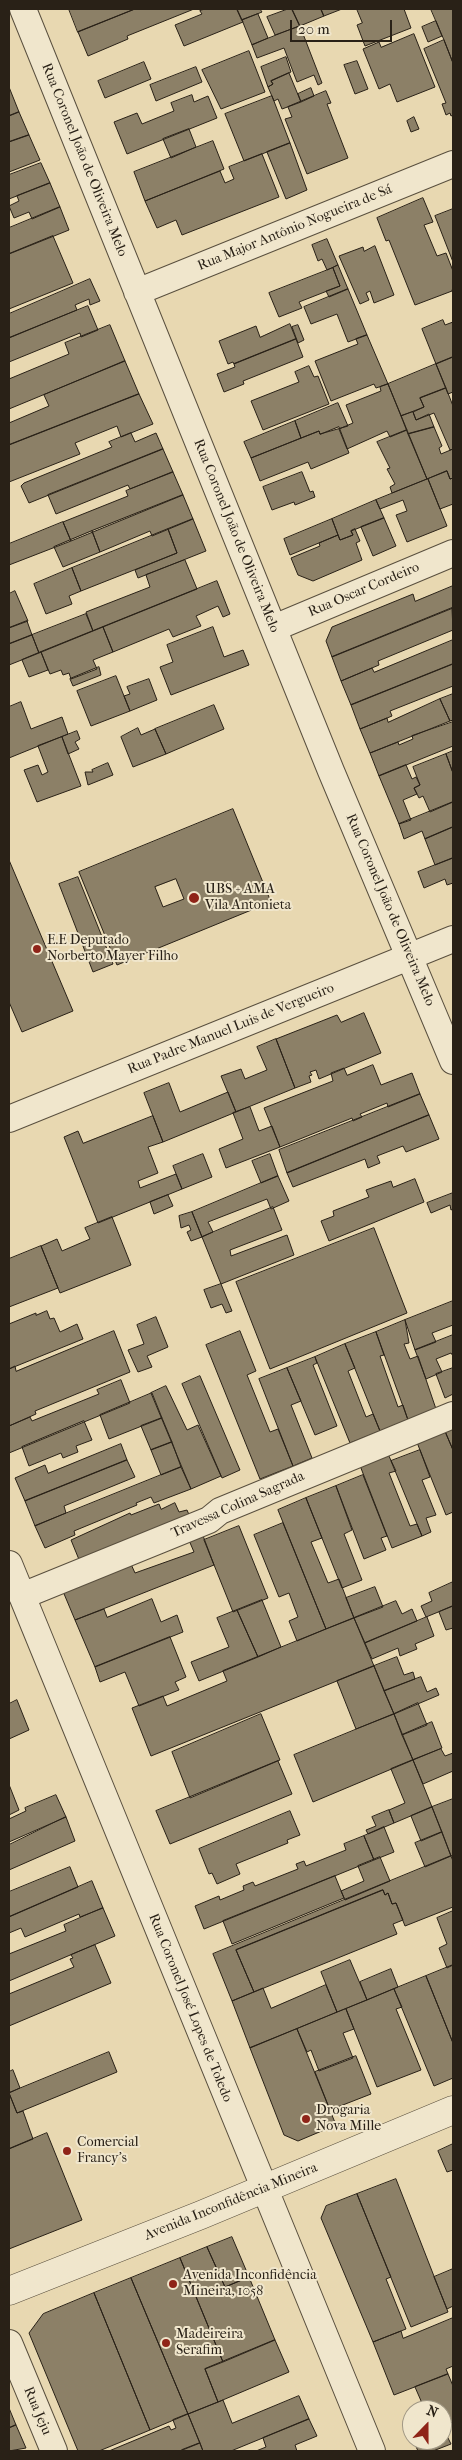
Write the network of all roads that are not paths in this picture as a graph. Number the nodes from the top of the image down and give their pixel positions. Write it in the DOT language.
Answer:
graph roads {
  1 [pos="23,9"];
  2 [pos="453,164"];
  3 [pos="138,292"];
  4 [pos="453,553"];
  5 [pos="274,628"];
  6 [pos="453,939"];
  7 [pos="410,956"];
  8 [pos="453,1061"];
  9 [pos="9,1119"];
  10 [pos="453,1415"];
  11 [pos="9,1564"];
  12 [pos="22,1596"];
  13 [pos="453,2110"];
  14 [pos="264,2189"];
  15 [pos="9,2291"];
  16 [pos="9,2344"];
  17 [pos="54,2451"];
  18 [pos="372,2451"];
  1 -- 3 [label="street, Rua Coronel João de Oliveira Melo"];
  2 -- 3 [label="street, Rua Major Antônio Nogueira de Sá"];
  3 -- 5 [label="street, Rua Coronel João de Oliveira Melo"];
  4 -- 5 [label="street, Rua Oscar Cordeiro"];
  5 -- 7 [label="street, Rua Coronel João de Oliveira Melo"];
  6 -- 7 [label="street, Rua Padre Manuel Luis de Vergueiro"];
  7 -- 8 [label="street, Rua Coronel João de Oliveira Melo"];
  7 -- 9 [label="street, Rua Padre Manuel Luis de Vergueiro"];
  10 -- 12 [label="street, Travessa Colina Sagrada"];
  11 -- 12 [label="street, Rua Coronel José Lopes de Toledo"];
  12 -- 14 [label="street, Rua Coronel José Lopes de Toledo"];
  13 -- 14 [label="street, Avenida Inconfidência Mineira"];
  14 -- 15 [label="street, Avenida Inconfidência Mineira"];
  14 -- 18 [label="street, Rua Coronel José Lopes de Toledo"];
  16 -- 17 [label="street, Rua Jeju"];
}
